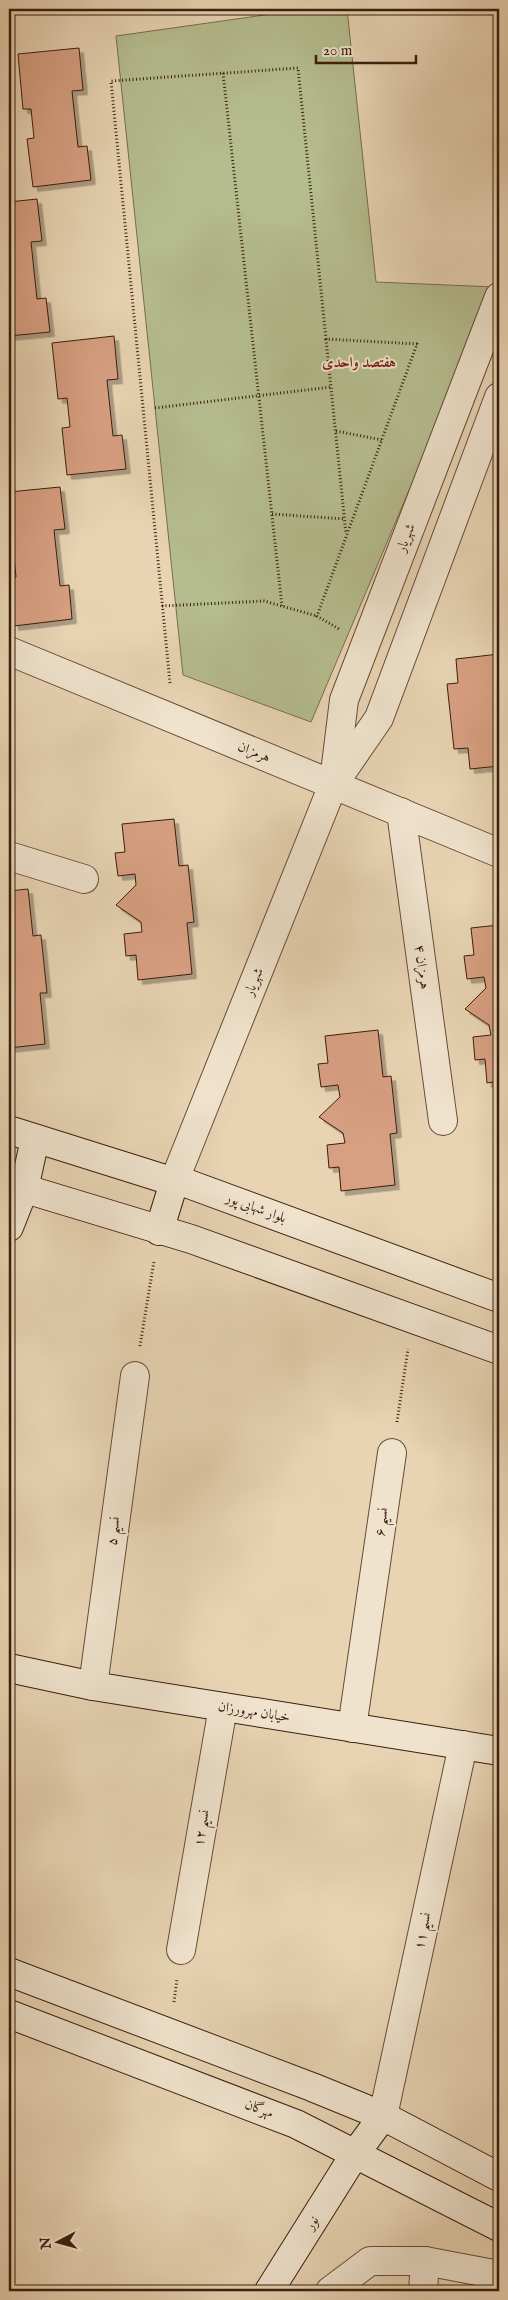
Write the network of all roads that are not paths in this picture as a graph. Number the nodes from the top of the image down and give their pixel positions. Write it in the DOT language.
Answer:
graph roads {
  1 [pos="499,297"];
  2 [pos="499,397"];
  3 [pos="9,651"];
  4 [pos="333,785"];
  5 [pos="401,812"];
  6 [pos="499,853"];
  7 [pos="9,856"];
  8 [pos="84,879"];
  9 [pos="443,1121"];
  10 [pos="9,1130"];
  11 [pos="35,1139"];
  12 [pos="175,1179"];
  13 [pos="16,1186"];
  14 [pos="9,1227"];
  15 [pos="159,1231"];
  16 [pos="499,1298"];
  17 [pos="499,1350"];
  18 [pos="135,1376"];
  19 [pos="392,1453"];
  20 [pos="9,1668"];
  21 [pos="93,1686"];
  22 [pos="222,1707"];
  23 [pos="352,1728"];
  24 [pos="462,1746"];
  25 [pos="499,1751"];
  26 [pos="181,1950"];
  27 [pos="9,1972"];
  28 [pos="9,2014"];
  29 [pos="383,2116"];
  30 [pos="355,2154"];
  31 [pos="499,2177"];
  32 [pos="499,2227"];
  33 [pos="425,2261"];
  34 [pos="499,2275"];
  35 [pos="268,2291"];
  36 [pos="330,2291"];
  37 [pos="423,2291"];
  1 -- 4 [label="street, شهریار"];
  2 -- 4 [label="street, شهریار"];
  3 -- 4 [label="street, هرمزان"];
  4 -- 5 [label="street, هرمزان"];
  4 -- 12 [label="street, شهریار"];
  5 -- 6 [label="street, هرمزان"];
  5 -- 9 [label="street, هرمزان ۴"];
  7 -- 8 [label="street"];
  10 -- 11 [label="street, بلوار شهابی پور"];
  11 -- 12 [label="street, بلوار شهابی پور"];
  11 -- 13 [label="street"];
  12 -- 15 [label="street, شهریار"];
  12 -- 16 [label="street, بلوار شهابی پور"];
  13 -- 14 [label="street"];
  13 -- 15 [label="street"];
  15 -- 17 [label="street"];
  18 -- 21 [label="street, نسیم ۵"];
  19 -- 23 [label="street, نسیم ۶"];
  20 -- 21 [label="street, خیابان مهرورزان"];
  21 -- 22 [label="street, خیابان مهرورزان"];
  22 -- 23 [label="street, خیابان مهرورزان"];
  22 -- 26 [label="street, نسیم ۱۲"];
  23 -- 24 [label="street, خیابان مهرورزان"];
  24 -- 25 [label="street, خیابان مهرورزان"];
  24 -- 29 [label="street, نسیم ۱۱"];
  27 -- 29 [label="street"];
  28 -- 30 [label="street, مهرگان"];
  29 -- 30 [label="street, نور"];
  29 -- 31 [label="street"];
  30 -- 32 [label="street, مهرگان"];
  30 -- 35 [label="street, نور"];
  33 -- 34 [label="street"];
  33 -- 36 [label="street"];
  33 -- 37 [label="street"];
}
